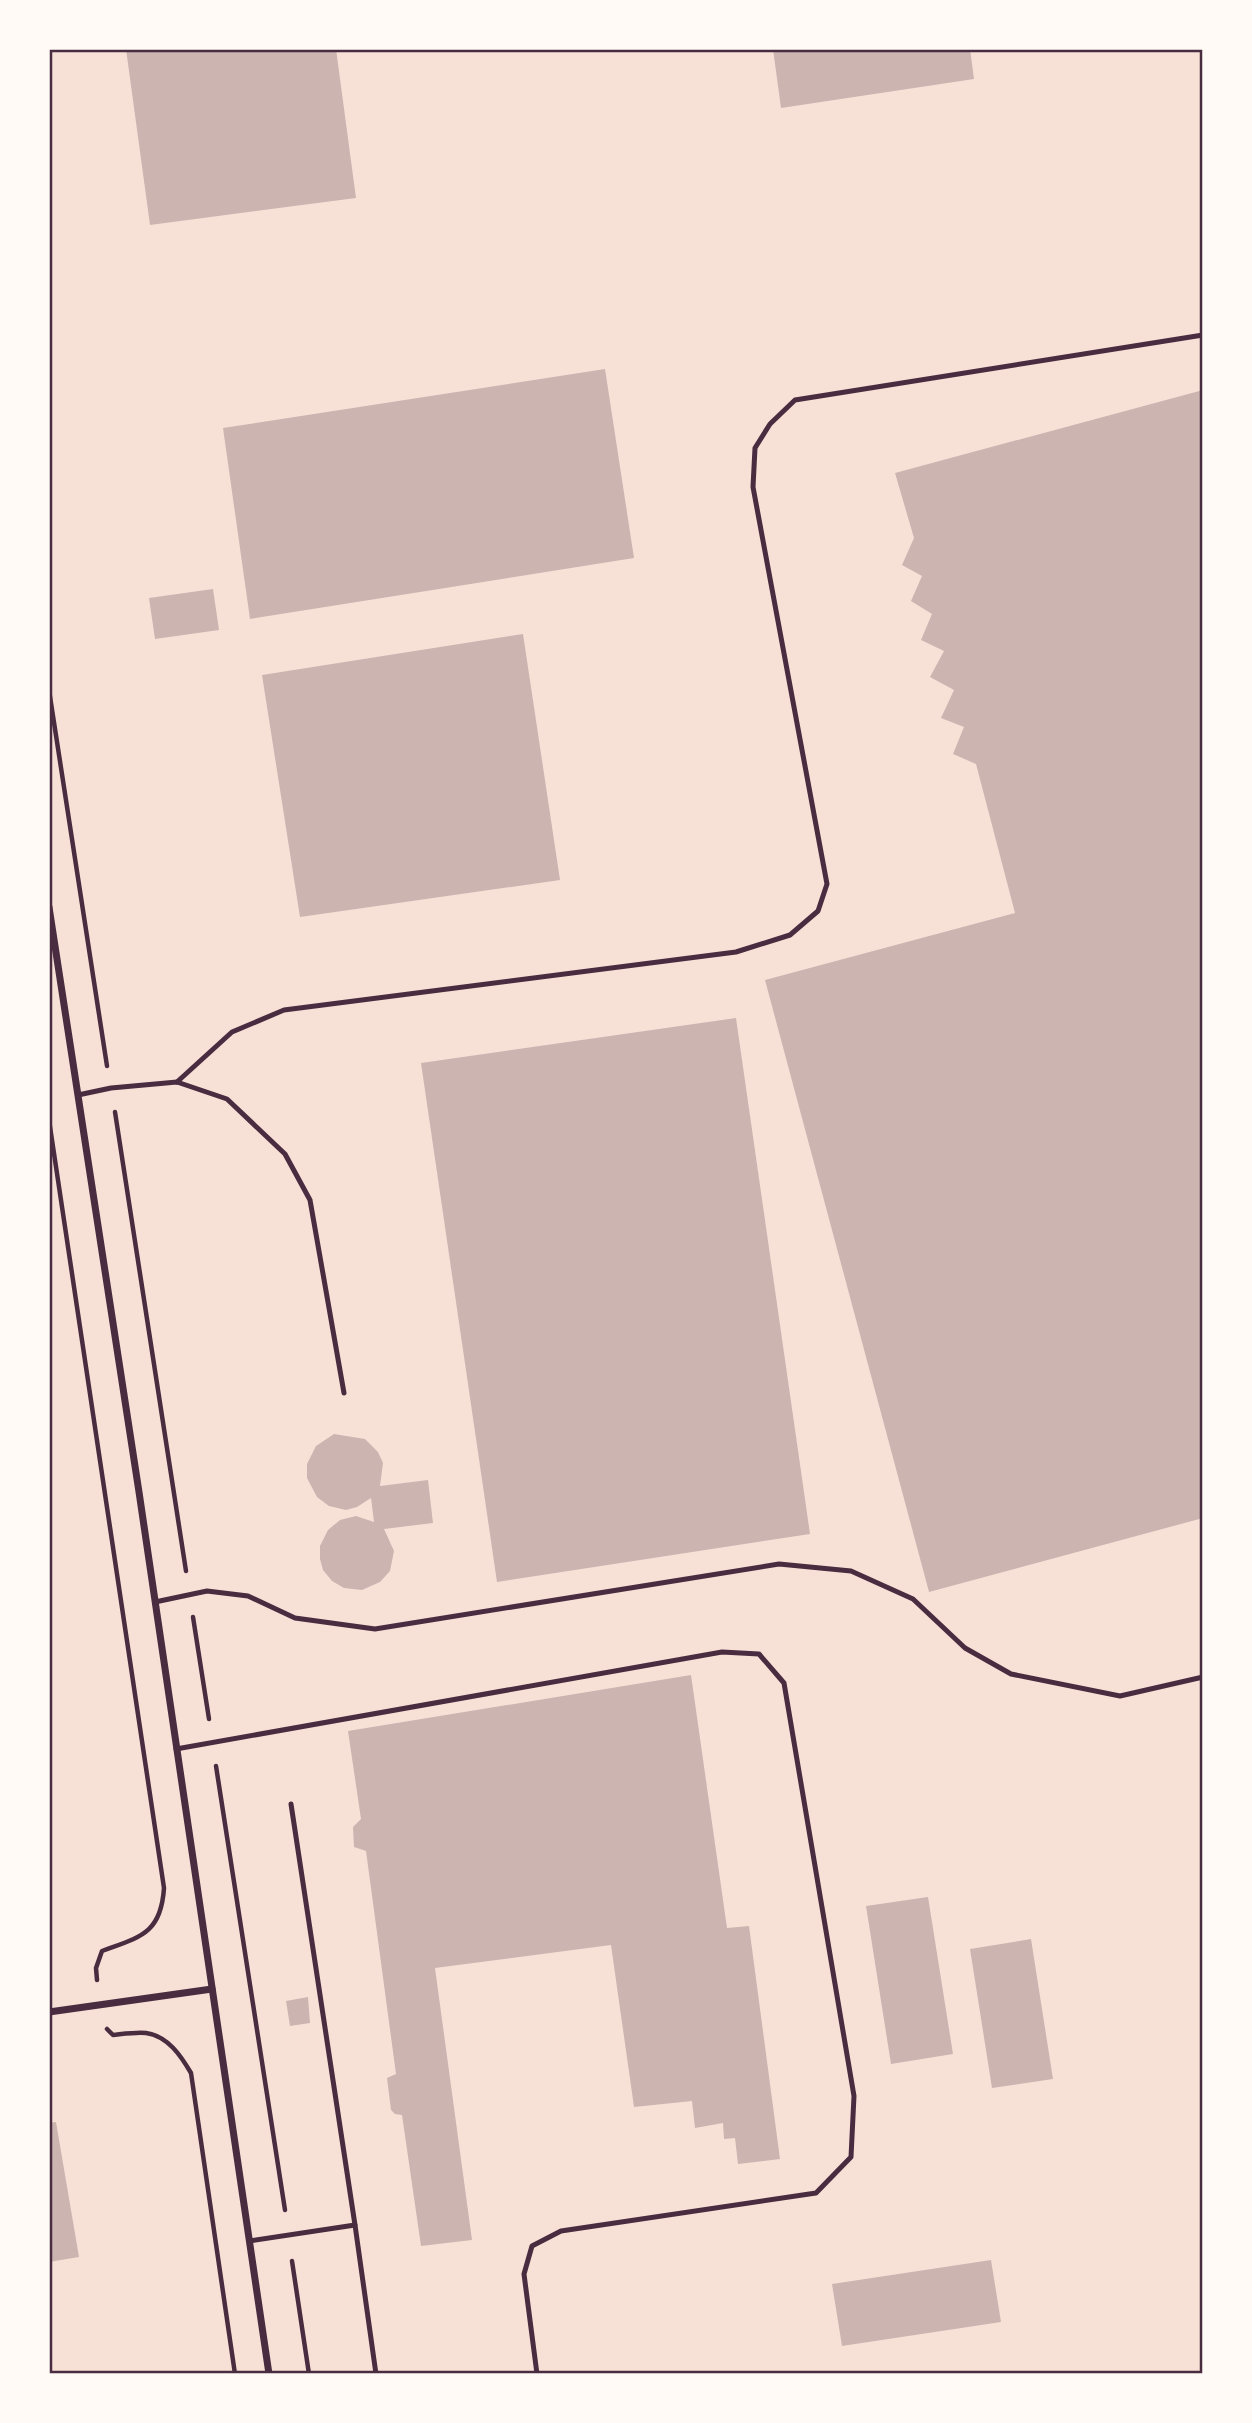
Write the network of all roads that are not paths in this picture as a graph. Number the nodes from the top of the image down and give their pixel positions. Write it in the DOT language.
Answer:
graph roads {
  1 [pos="1203,335"];
  2 [pos="49,907"];
  3 [pos="177,1082"];
  4 [pos="78,1095"];
  5 [pos="344,1393"];
  6 [pos="155,1602"];
  7 [pos="1203,1677"];
  8 [pos="176,1749"];
  9 [pos="291,1804"];
  10 [pos="212,1989"];
  11 [pos="49,2012"];
  12 [pos="355,2225"];
  13 [pos="249,2241"];
  14 [pos="269,2374"];
  15 [pos="376,2374"];
  16 [pos="537,2374"];
  1 -- 3 [label="lane"];
  2 -- 4 [label="street"];
  3 -- 4 [label="lane"];
  3 -- 5 [label="lane"];
  4 -- 6 [label="street"];
  6 -- 7 [label="lane"];
  6 -- 8 [label="street"];
  8 -- 10 [label="street"];
  8 -- 16 [label="lane"];
  9 -- 12 [label="lane"];
  10 -- 11 [label="street"];
  10 -- 13 [label="street"];
  12 -- 13 [label="lane"];
  12 -- 15 [label="lane"];
  13 -- 14 [label="street"];
}
